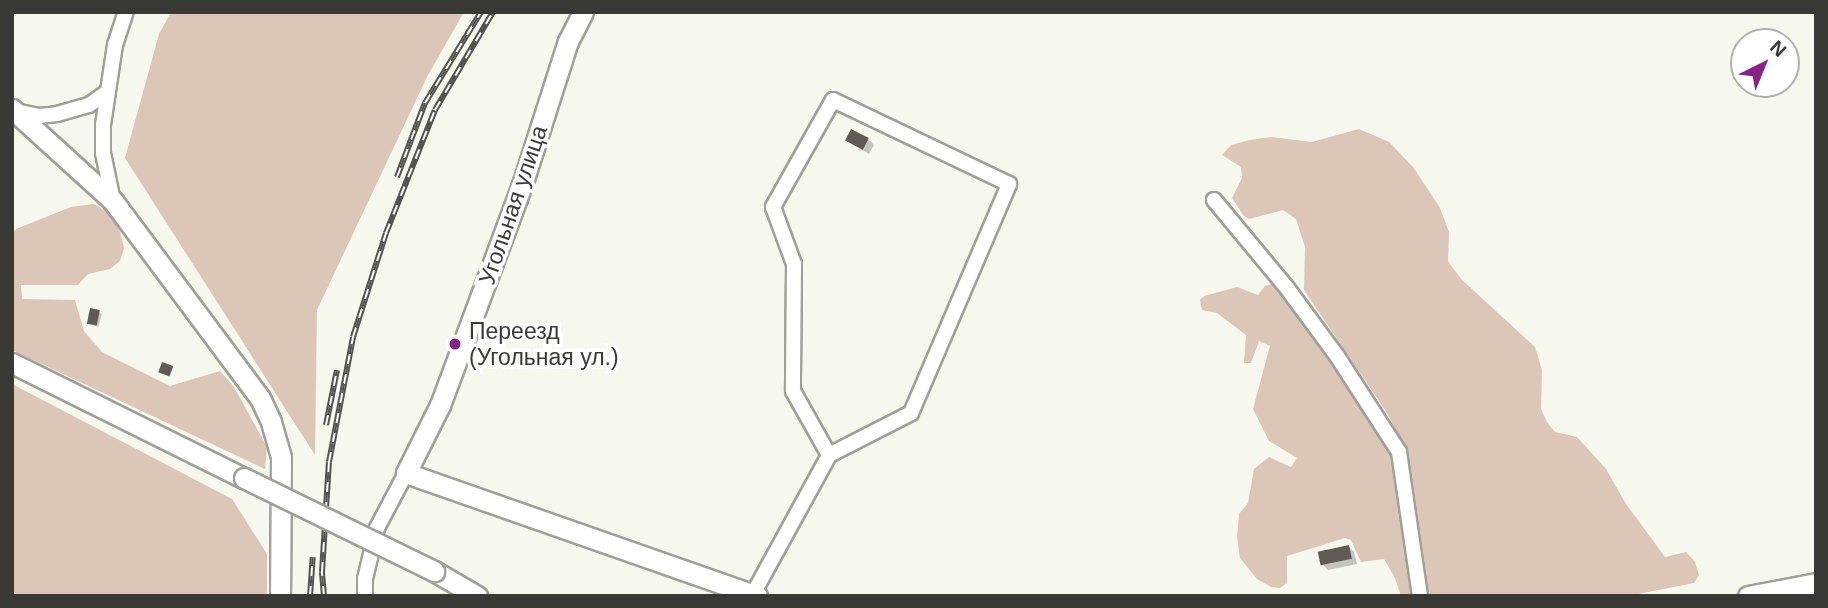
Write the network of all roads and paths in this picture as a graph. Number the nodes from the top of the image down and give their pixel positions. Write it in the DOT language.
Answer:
graph roads {
  1 [pos="126,12"];
  2 [pos="583,12"];
  3 [pos="105,94"];
  4 [pos="14,110"];
  5 [pos="1214,200"];
  6 [pos="113,201"];
  7 [pos="12,363"];
  8 [pos="829,455"];
  9 [pos="406,473"];
  10 [pos="1816,583"];
  11 [pos="755,595"];
  12 [pos="280,596"];
  13 [pos="365,596"];
  14 [pos="477,596"];
  15 [pos="1420,596"];
  16 [pos="1748,596"];
  1 -- 3 [label="street"];
  2 -- 9 [label="main road, Угольная улица"];
  3 -- 4 [label="street"];
  3 -- 6 [label="street"];
  4 -- 6 [label="main road"];
  5 -- 15 [label="street"];
  6 -- 12 [label="main road"];
  7 -- 14 [label="main road, bridge"];
  8 -- 8 [label="street"];
  8 -- 11 [label="street"];
  9 -- 11 [label="main road"];
  9 -- 13 [label="street, Угольная улица"];
  10 -- 16 [label="main road"];
}
